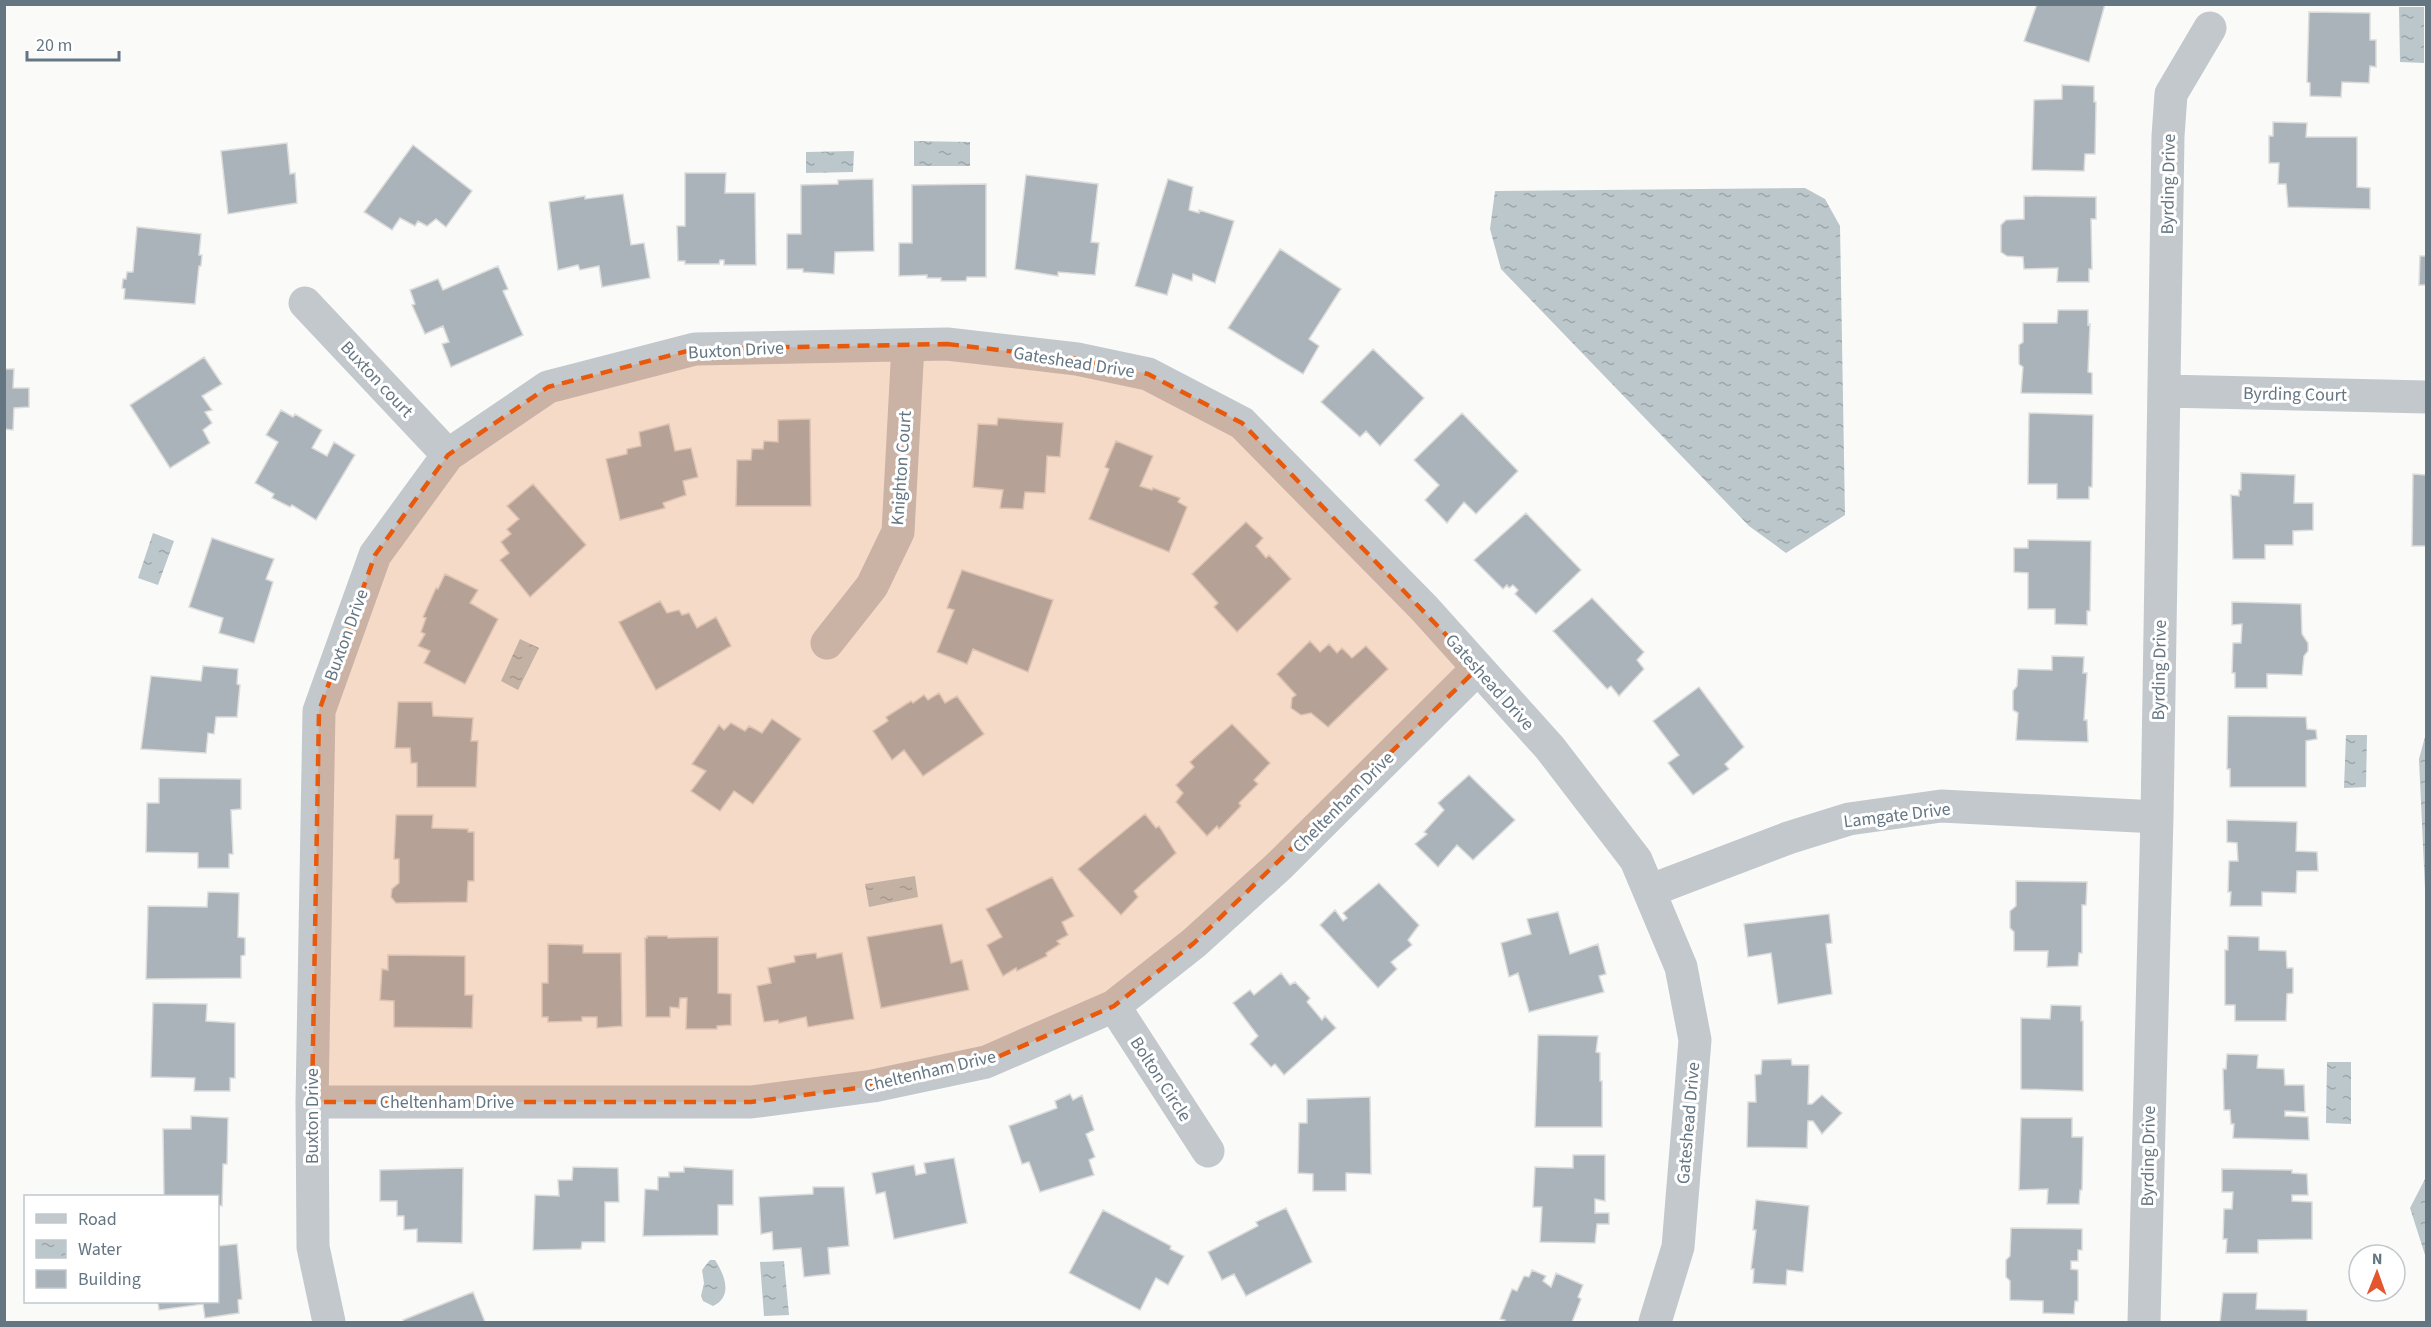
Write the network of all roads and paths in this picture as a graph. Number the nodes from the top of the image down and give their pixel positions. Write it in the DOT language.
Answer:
graph roads {
  1 [pos="2210,28"];
  2 [pos="305,303"];
  3 [pos="908,345"];
  4 [pos="2164,391"];
  5 [pos="2427,397"];
  6 [pos="448,455"];
  7 [pos="827,643"];
  8 [pos="1478,668"];
  9 [pos="2157,817"];
  10 [pos="1649,891"];
  11 [pos="1114,1006"];
  12 [pos="312,1102"];
  13 [pos="1208,1151"];
  14 [pos="330,1323"];
  15 [pos="1656,1323"];
  16 [pos="2144,1323"];
  1 -- 4 [label="street, Byrding Drive"];
  2 -- 6 [label="street, Buxton court"];
  3 -- 6 [label="street, Buxton Drive"];
  3 -- 7 [label="street, Knighton Court"];
  3 -- 8 [label="street, Gateshead Drive"];
  4 -- 5 [label="street, Byrding Court"];
  4 -- 9 [label="street, Byrding Drive"];
  6 -- 12 [label="street, Buxton Drive"];
  8 -- 10 [label="street, Gateshead Drive"];
  8 -- 11 [label="street, Cheltenham Drive"];
  9 -- 10 [label="street, Lamgate Drive"];
  9 -- 16 [label="street, Byrding Drive"];
  10 -- 15 [label="street, Gateshead Drive"];
  11 -- 12 [label="street, Cheltenham Drive"];
  11 -- 13 [label="street, Bolton Circle"];
  12 -- 14 [label="street, Buxton Drive"];
}
